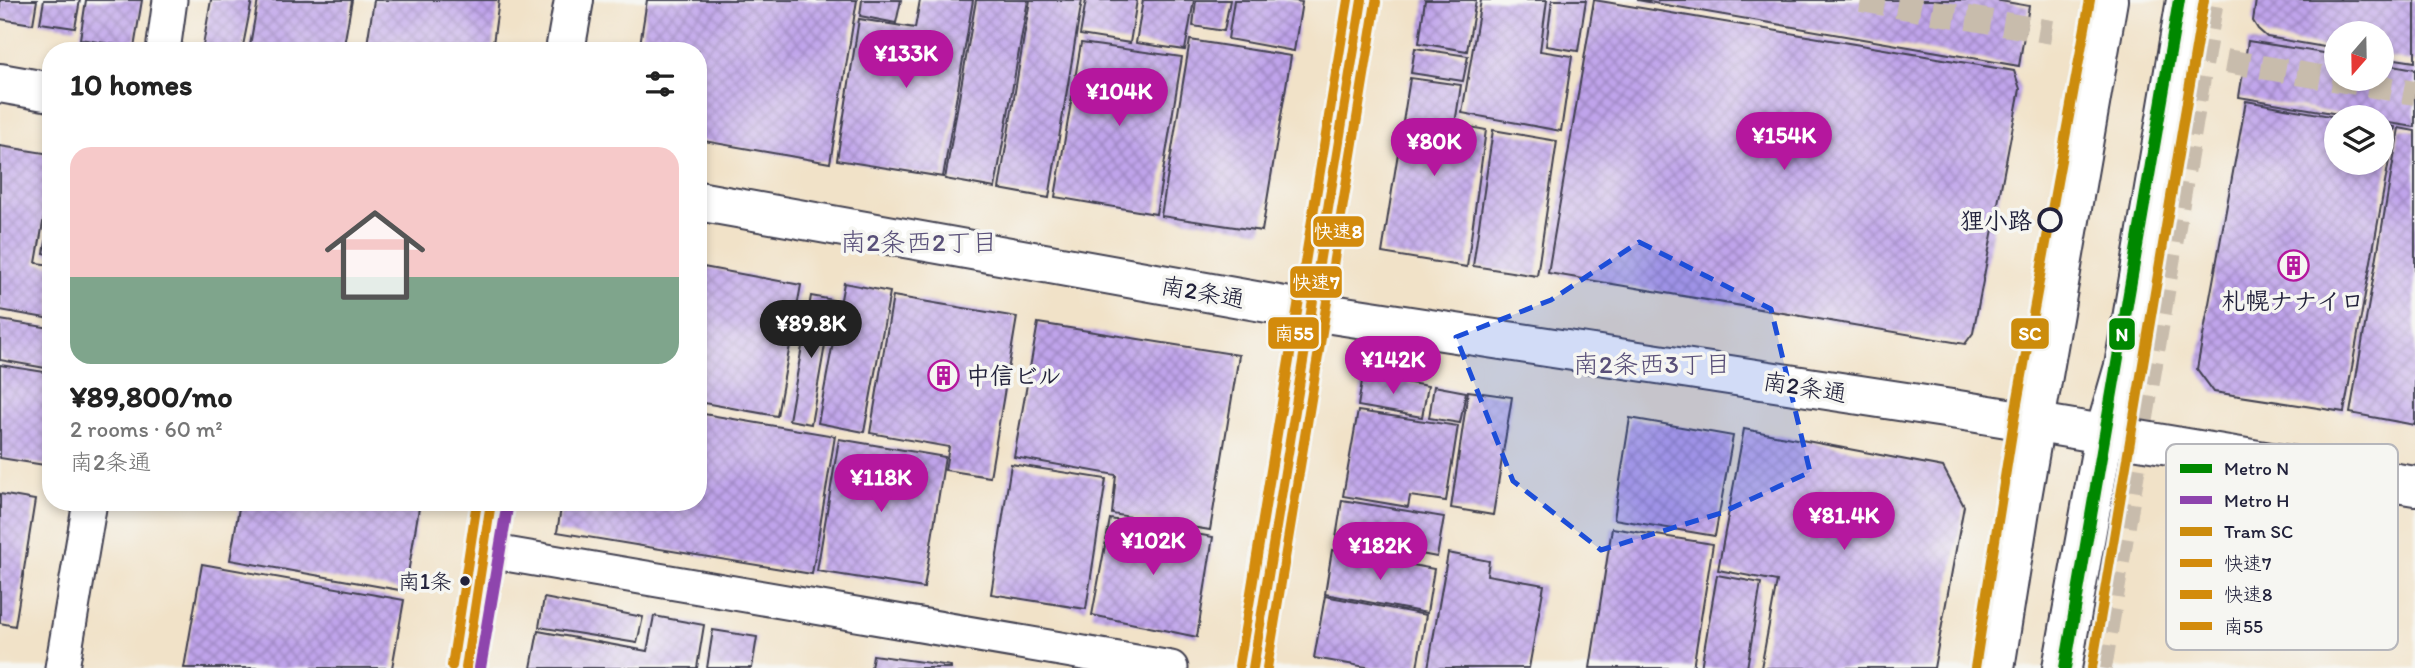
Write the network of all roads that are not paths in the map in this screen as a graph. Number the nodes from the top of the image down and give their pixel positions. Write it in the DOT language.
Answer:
graph roads {
  1 [pos="170,0"];
  2 [pos="574,0"];
  3 [pos="1362,0"];
  4 [pos="2108,0"];
  5 [pos="2186,0"];
  6 [pos="164,42"];
  7 [pos="567,42"];
  8 [pos="0,83"];
  9 [pos="42,90"];
  10 [pos="707,203"];
  11 [pos="1312,311"];
  12 [pos="2036,424"];
  13 [pos="2104,435"];
  14 [pos="2166,445"];
  15 [pos="88,511"];
  16 [pos="490,511"];
  17 [pos="483,550"];
  18 [pos="62,668"];
  19 [pos="466,668"];
  20 [pos="1171,668"];
  21 [pos="1253,668"];
  22 [pos="1995,668"];
  23 [pos="2063,668"];
  1 -- 6 [label="street"];
  2 -- 7 [label="main road"];
  3 -- 11 [label="main road"];
  4 -- 12 [label="main road"];
  5 -- 13 [label="main road"];
  8 -- 9 [label="main road"];
  10 -- 11 [label="main road, 南2条通"];
  11 -- 12 [label="main road, 南2条通"];
  11 -- 21 [label="main road"];
  12 -- 13 [label="main road, 南2条通"];
  12 -- 22 [label="main road"];
  13 -- 14 [label="main road, 南2条通"];
  13 -- 23 [label="main road"];
  15 -- 18 [label="street"];
  16 -- 17 [label="main road"];
  17 -- 19 [label="main road"];
  17 -- 20 [label="street"];
}
